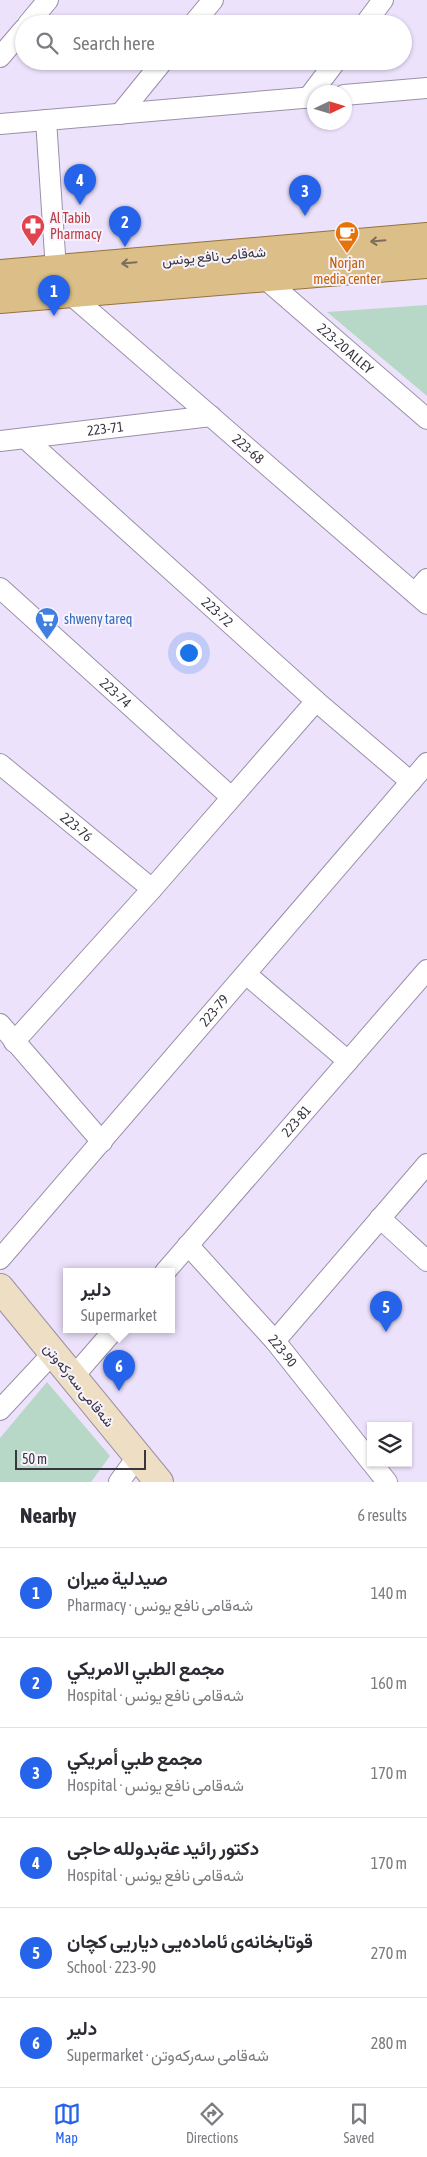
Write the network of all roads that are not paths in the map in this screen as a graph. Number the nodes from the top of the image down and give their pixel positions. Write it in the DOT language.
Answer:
graph roads {
  1 [pos="48,0"];
  2 [pos="213,0"];
  3 [pos="383,0"];
  4 [pos="36,15"];
  5 [pos="200,15"];
  6 [pos="372,15"];
  7 [pos="15,40"];
  8 [pos="0,58"];
  9 [pos="156,70"];
  10 [pos="330,70"];
  11 [pos="320,85"];
  12 [pos="427,88"];
  13 [pos="352,94"];
  14 [pos="307,98"];
  15 [pos="120,114"];
  16 [pos="46,120"];
  17 [pos="0,124"];
  18 [pos="427,237"];
  19 [pos="427,264"];
  20 [pos="56,270"];
  21 [pos="200,270"];
  22 [pos="0,274"];
  23 [pos="263,277"];
  24 [pos="70,294"];
  25 [pos="0,299"];
  26 [pos="211,416"];
  27 [pos="427,419"];
  28 [pos="26,438"];
  29 [pos="0,441"];
  30 [pos="0,588"];
  31 [pos="423,592"];
  32 [pos="316,702"];
  33 [pos="427,763"];
  34 [pos="0,764"];
  35 [pos="411,782"];
  36 [pos="231,797"];
  37 [pos="152,889"];
  38 [pos="427,970"];
  39 [pos="246,974"];
  40 [pos="0,1024"];
  41 [pos="14,1042"];
  42 [pos="348,1061"];
  43 [pos="102,1142"];
  44 [pos="427,1164"];
  45 [pos="380,1218"];
  46 [pos="188,1246"];
  47 [pos="0,1259"];
  48 [pos="427,1261"];
  49 [pos="169,1268"];
  50 [pos="0,1288"];
  51 [pos="111,1333"];
  52 [pos="275,1342"];
  53 [pos="53,1353"];
  54 [pos="73,1377"];
  55 [pos="0,1410"];
  56 [pos="138,1456"];
  57 [pos="367,1457"];
  58 [pos="375,1467"];
  59 [pos="119,1482"];
  60 [pos="159,1482"];
  61 [pos="387,1482"];
  1 -- 4 [label="street"];
  2 -- 5 [label="street"];
  3 -- 6 [label="street"];
  7 -- 8 [label="street"];
  9 -- 15 [label="street"];
  10 -- 11 [label="street"];
  12 -- 13 [label="street"];
  14 -- 15 [label="street"];
  15 -- 16 [label="street"];
  16 -- 17 [label="street"];
  16 -- 20 [label="street"];
  18 -- 21 [label="main road, شەقامی نافع یونس, one-way"];
  19 -- 23 [label="main road, شەقامی نافع یونس"];
  21 -- 20 [label="main road, شەقامی نافع یونس, one-way"];
  20 -- 22 [label="main road, شەقامی نافع یونس"];
  21 -- 23 [label="main road, شەقامی نافع یونس"];
  21 -- 24 [label="main road, شەقامی نافع یونس"];
  23 -- 27 [label="street, 223-20 ALLEY"];
  24 -- 25 [label="main road, شەقامی نافع یونس"];
  24 -- 26 [label="street, 223-68"];
  26 -- 28 [label="street, 223-71"];
  26 -- 31 [label="street, 223-68"];
  28 -- 29 [label="street, 223-71"];
  28 -- 32 [label="street, 223-72"];
  30 -- 36 [label="street, 223-74"];
  32 -- 35 [label="street, 223-72"];
  32 -- 36 [label="street"];
  33 -- 35 [label="street, 223-79"];
  34 -- 37 [label="street, 223-76"];
  35 -- 39 [label="street, 223-79"];
  36 -- 37 [label="street"];
  37 -- 41 [label="street"];
  38 -- 42 [label="street, 223-81"];
  39 -- 42 [label="street"];
  39 -- 43 [label="street, 223-79"];
  40 -- 41 [label="street"];
  41 -- 43 [label="street"];
  42 -- 46 [label="street, 223-81"];
  43 -- 47 [label="street, 223-79"];
  44 -- 45 [label="street"];
  45 -- 48 [label="street"];
  45 -- 52 [label="street"];
  46 -- 49 [label="street, 223-81"];
  46 -- 52 [label="street, 223-90"];
  50 -- 53 [label="street, شەقامی سەرکەوتن"];
  51 -- 54 [label="street"];
  52 -- 57 [label="street, 223-90"];
  53 -- 54 [label="street, شەقامی سەرکەوتن"];
  53 -- 55 [label="street"];
  54 -- 56 [label="street, شەقامی سەرکەوتن"];
  56 -- 59 [label="street"];
  56 -- 60 [label="street, شەقامی سەرکەوتن"];
  58 -- 61 [label="street, 223-90"];
}
